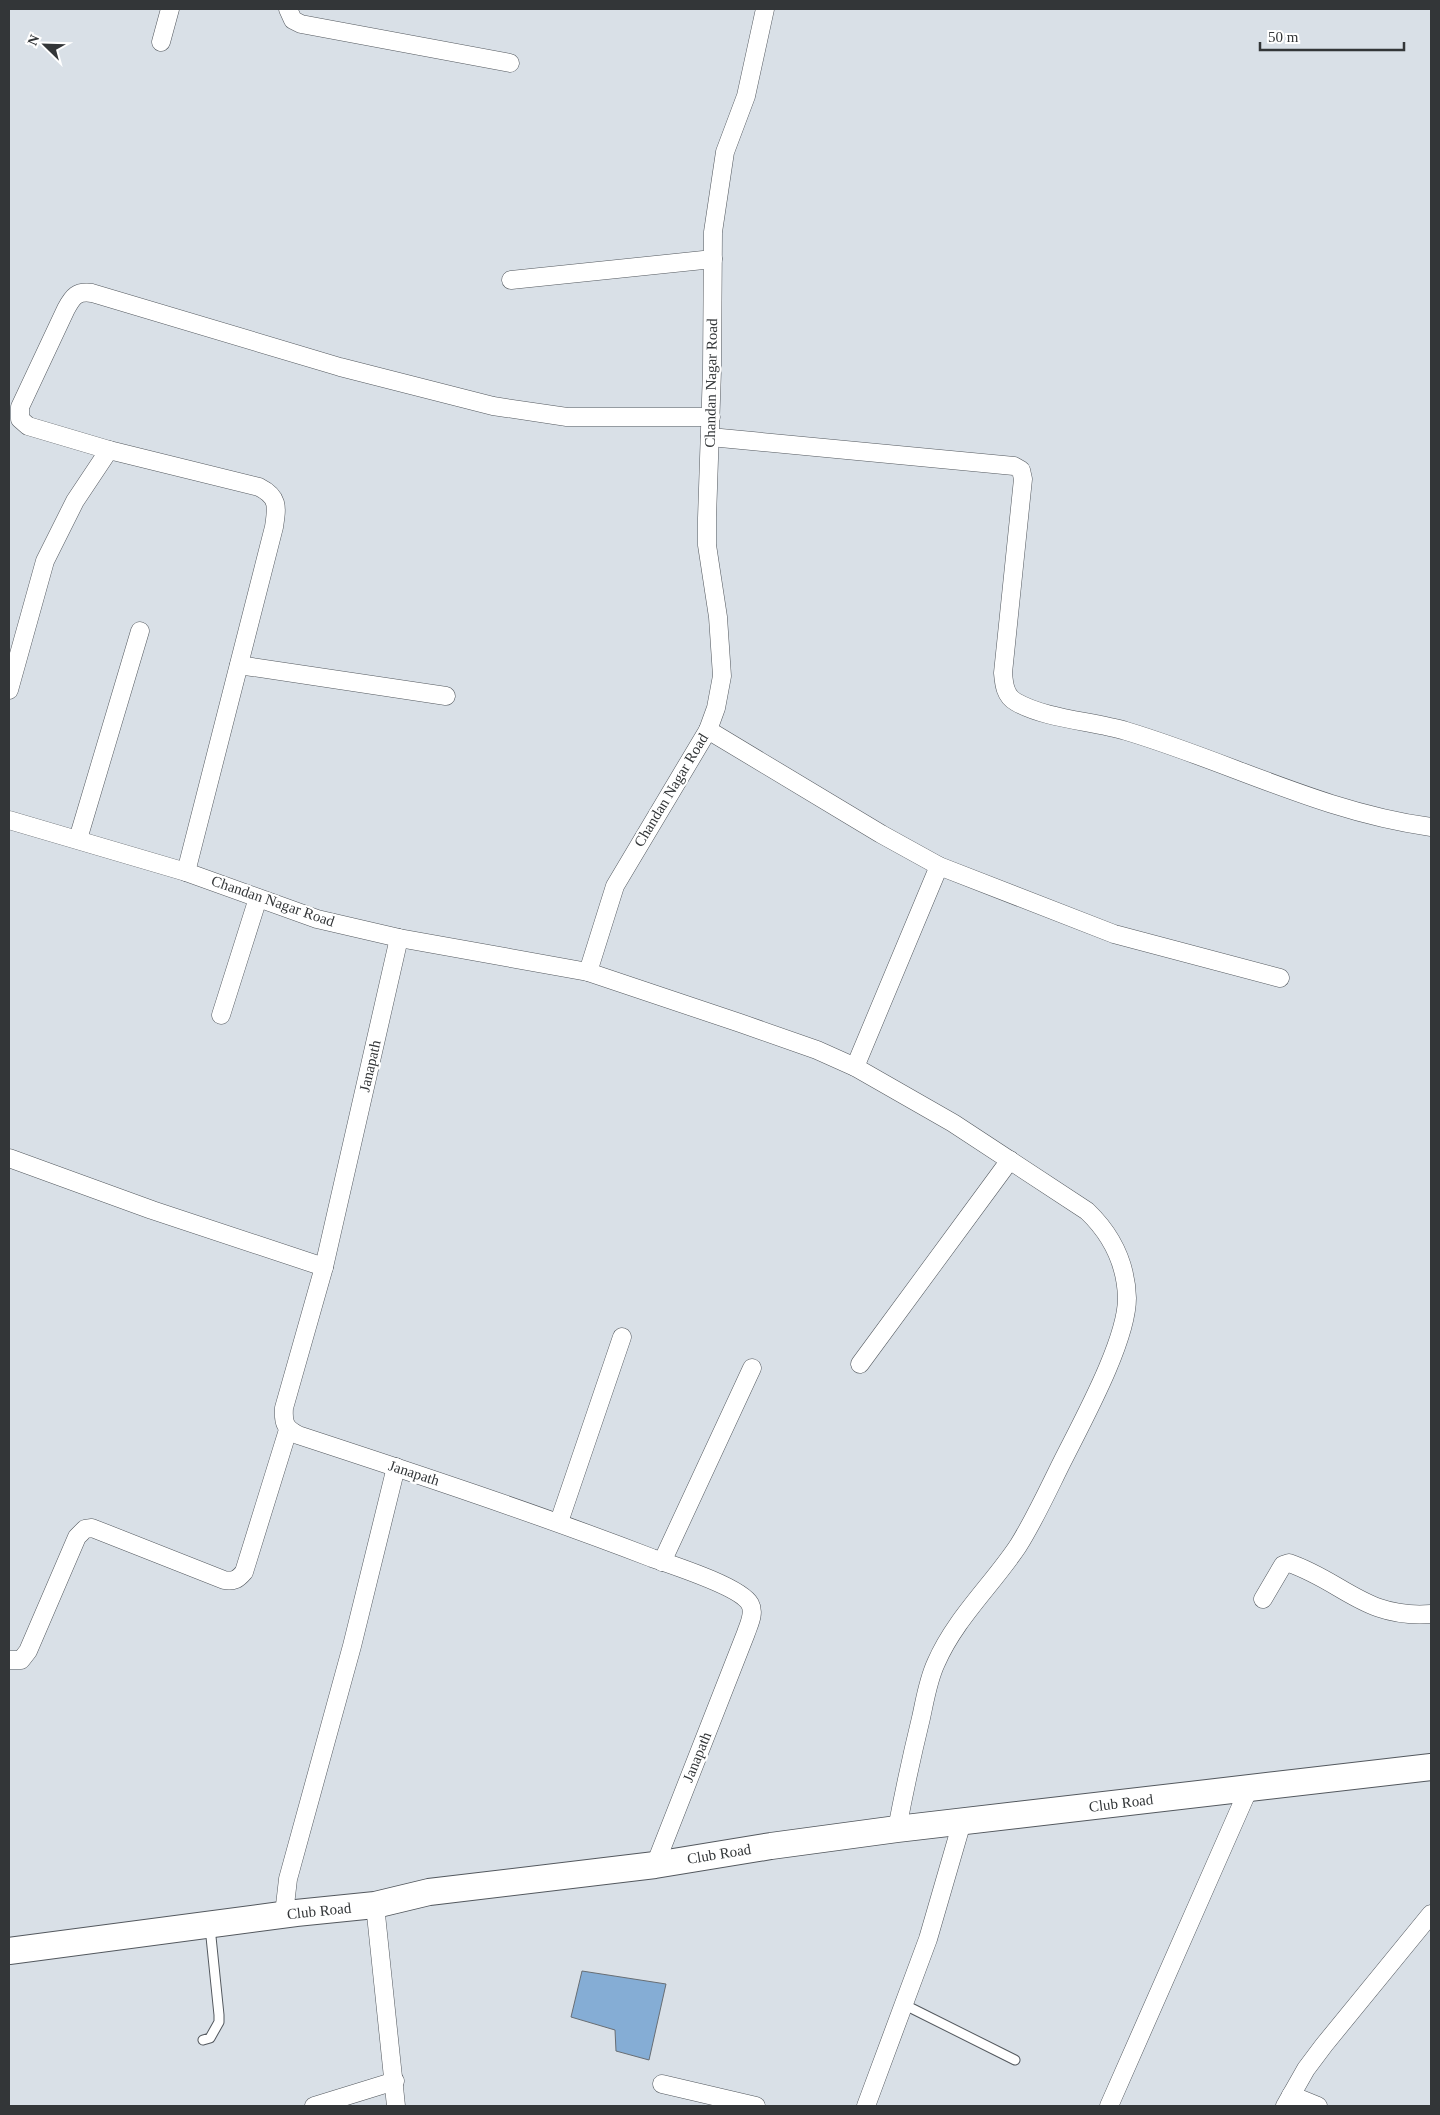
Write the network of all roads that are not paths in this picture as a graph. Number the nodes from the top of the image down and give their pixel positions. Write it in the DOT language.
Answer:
graph roads {
  1 [pos="170,9"];
  2 [pos="288,9"];
  3 [pos="765,9"];
  4 [pos="161,42"];
  5 [pos="510,63"];
  6 [pos="713,259"];
  7 [pos="511,280"];
  8 [pos="711,417"];
  9 [pos="710,437"];
  10 [pos="109,450"];
  11 [pos="140,631"];
  12 [pos="239,665"];
  13 [pos="9,690"];
  14 [pos="446,696"];
  15 [pos="708,730"];
  16 [pos="9,820"];
  17 [pos="1431,827"];
  18 [pos="78,839"];
  19 [pos="939,866"];
  20 [pos="186,872"];
  21 [pos="258,898"];
  22 [pos="398,938"];
  23 [pos="588,972"];
  24 [pos="1280,978"];
  25 [pos="221,1016"];
  26 [pos="855,1067"];
  27 [pos="9,1158"];
  28 [pos="1010,1160"];
  29 [pos="324,1267"];
  30 [pos="622,1336"];
  31 [pos="860,1364"];
  32 [pos="752,1368"];
  33 [pos="288,1430"];
  34 [pos="396,1467"];
  35 [pos="559,1522"];
  36 [pos="662,1562"];
  37 [pos="1263,1599"];
  38 [pos="1431,1614"];
  39 [pos="9,1660"];
  40 [pos="1431,1767"];
  41 [pos="1249,1788"];
  42 [pos="962,1822"];
  43 [pos="897,1829"];
  44 [pos="654,1865"];
  45 [pos="375,1905"];
  46 [pos="284,1914"];
  47 [pos="1431,1914"];
  48 [pos="210,1924"];
  49 [pos="9,1951"];
  50 [pos="905,2006"];
  51 [pos="203,2040"];
  52 [pos="1015,2060"];
  53 [pos="395,2081"];
  54 [pos="662,2084"];
  55 [pos="1288,2100"];
  56 [pos="314,2106"];
  57 [pos="396,2106"];
  58 [pos="756,2106"];
  59 [pos="866,2106"];
  60 [pos="1108,2106"];
  61 [pos="1318,2106"];
  1 -- 4 [label="street"];
  2 -- 5 [label="street"];
  3 -- 6 [label="street, Chandan Nagar Road"];
  6 -- 7 [label="street"];
  6 -- 8 [label="street, Chandan Nagar Road"];
  8 -- 9 [label="street, Chandan Nagar Road"];
  8 -- 10 [label="street"];
  9 -- 15 [label="street, Chandan Nagar Road"];
  9 -- 17 [label="street"];
  10 -- 12 [label="street"];
  10 -- 13 [label="street"];
  11 -- 18 [label="street"];
  12 -- 14 [label="street"];
  12 -- 20 [label="street"];
  15 -- 19 [label="street"];
  15 -- 23 [label="street, Chandan Nagar Road"];
  16 -- 18 [label="street, Chandan Nagar Road"];
  18 -- 20 [label="street, Chandan Nagar Road"];
  19 -- 24 [label="street"];
  19 -- 26 [label="street"];
  20 -- 21 [label="street, Chandan Nagar Road"];
  21 -- 22 [label="street, Chandan Nagar Road"];
  21 -- 25 [label="street"];
  22 -- 23 [label="street, Chandan Nagar Road"];
  22 -- 29 [label="street, Janapath"];
  23 -- 26 [label="street"];
  26 -- 28 [label="street"];
  27 -- 29 [label="street"];
  28 -- 31 [label="street"];
  28 -- 43 [label="street"];
  29 -- 33 [label="street, Janapath"];
  30 -- 35 [label="street"];
  32 -- 36 [label="street"];
  33 -- 34 [label="street, Janapath"];
  33 -- 39 [label="street"];
  34 -- 35 [label="street, Janapath"];
  34 -- 46 [label="street"];
  35 -- 36 [label="street, Janapath"];
  36 -- 44 [label="street, Janapath"];
  37 -- 38 [label="street"];
  40 -- 41 [label="street, Club Road"];
  41 -- 42 [label="street, Club Road"];
  41 -- 60 [label="street"];
  42 -- 43 [label="street, Club Road"];
  42 -- 50 [label="street"];
  43 -- 44 [label="street, Club Road"];
  44 -- 45 [label="street, Club Road"];
  45 -- 46 [label="street, Club Road"];
  45 -- 53 [label="street"];
  46 -- 48 [label="street, Club Road"];
  47 -- 55 [label="street"];
  48 -- 49 [label="street, Club Road"];
  48 -- 51 [label="lane"];
  50 -- 52 [label="lane"];
  50 -- 59 [label="street"];
  53 -- 56 [label="street"];
  53 -- 57 [label="street"];
  54 -- 58 [label="street"];
  55 -- 61 [label="street"];
}
